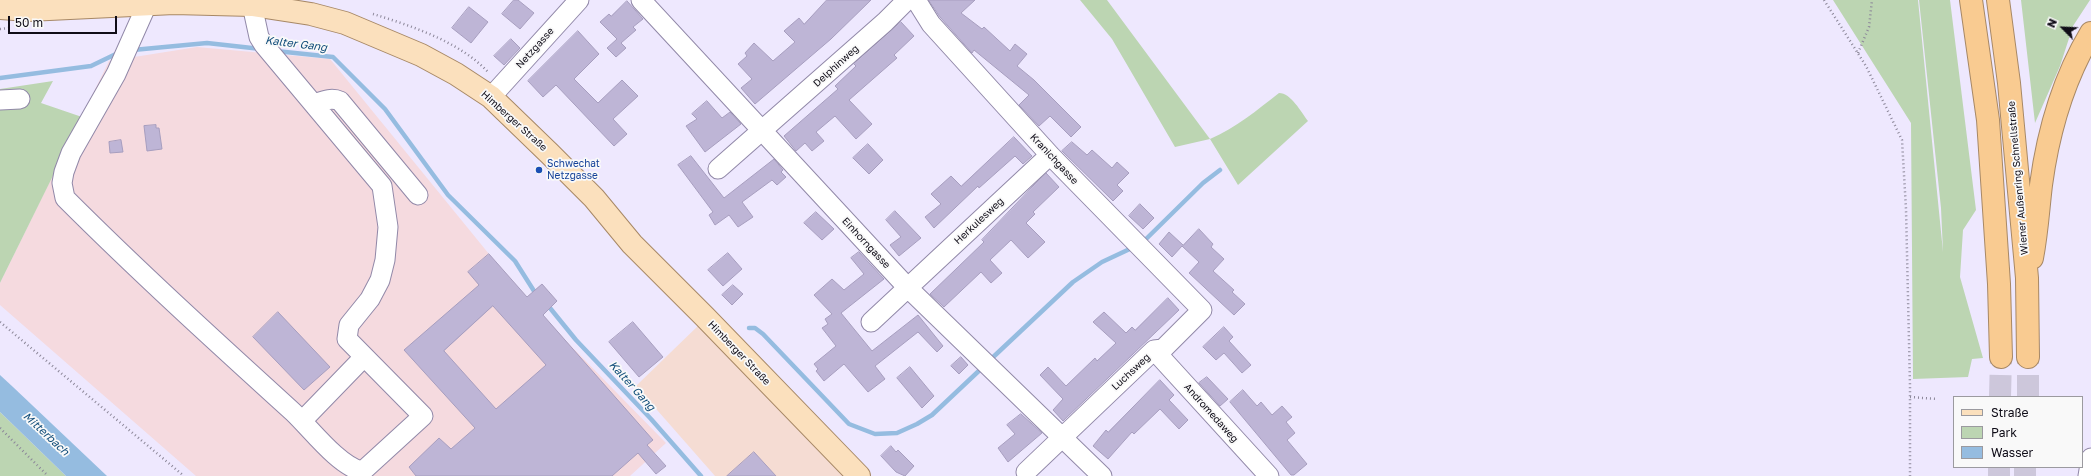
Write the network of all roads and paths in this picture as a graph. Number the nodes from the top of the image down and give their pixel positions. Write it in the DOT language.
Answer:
graph roads {
  1 [pos="579,0"];
  2 [pos="641,0"];
  3 [pos="907,0"];
  4 [pos="916,0"];
  5 [pos="1824,0"];
  6 [pos="1872,0"];
  7 [pos="1971,0"];
  8 [pos="1998,0"];
  9 [pos="148,3"];
  10 [pos="28,5"];
  11 [pos="252,5"];
  12 [pos="0,8"];
  13 [pos="2091,34"];
  14 [pos="1858,54"];
  15 [pos="491,97"];
  16 [pos="20,99"];
  17 [pos="0,100"];
  18 [pos="314,104"];
  19 [pos="763,131"];
  20 [pos="1050,155"];
  21 [pos="718,169"];
  22 [pos="418,195"];
  23 [pos="2027,278"];
  24 [pos="908,288"];
  25 [pos="1202,310"];
  26 [pos="0,322"];
  27 [pos="871,322"];
  28 [pos="1154,350"];
  29 [pos="2001,357"];
  30 [pos="2028,357"];
  31 [pos="363,358"];
  32 [pos="1910,397"];
  33 [pos="1937,399"];
  34 [pos="302,421"];
  35 [pos="0,428"];
  36 [pos="1062,438"];
  37 [pos="2091,458"];
  38 [pos="1026,472"];
  39 [pos="48,476"];
  40 [pos="184,476"];
  41 [pos="859,476"];
  42 [pos="1102,476"];
  43 [pos="1269,476"];
  44 [pos="1910,476"];
  45 [pos="2088,476"];
  1 -- 15 [label="street, Netzgasse"];
  2 -- 19 [label="street, Einhorngasse"];
  3 -- 19 [label="street, Delphinweg"];
  4 -- 20 [label="street, Kranichgasse"];
  5 -- 14 [label="path"];
  6 -- 14 [label="path"];
  7 -- 29 [label="highway"];
  8 -- 23 [label="highway, Wiener Außenring Schnellstraße"];
  9 -- 10 [label="main road, Himberger Straße"];
  9 -- 11 [label="main road, Himberger Straße"];
  9 -- 34 [label="street"];
  10 -- 12 [label="main road, Himberger Straße"];
  11 -- 15 [label="main road, Himberger Straße"];
  11 -- 18 [label="street"];
  13 -- 23 [label="highway"];
  14 -- 32 [label="path"];
  15 -- 41 [label="main road, Himberger Straße"];
  16 -- 17 [label="street"];
  18 -- 22 [label="street"];
  18 -- 31 [label="street"];
  19 -- 21 [label="street, Delphinweg"];
  19 -- 24 [label="street, Einhorngasse"];
  20 -- 24 [label="street, Herkulesweg"];
  20 -- 25 [label="street, Kranichgasse"];
  23 -- 30 [label="highway, Wiener Außenring Schnellstraße"];
  24 -- 27 [label="street, Herkulesweg"];
  24 -- 36 [label="street, Einhorngasse"];
  25 -- 28 [label="street, Luchsweg"];
  26 -- 40 [label="path"];
  28 -- 36 [label="street, Luchsweg"];
  28 -- 43 [label="street, Andromedaweg"];
  31 -- 34 [label="street"];
  31 -- 34 [label="street"];
  32 -- 33 [label="path"];
  32 -- 44 [label="path"];
  35 -- 39 [label="path"];
  36 -- 38 [label="street, Luchsweg"];
  36 -- 42 [label="street, Einhorngasse"];
  37 -- 45 [label="street"];
}
